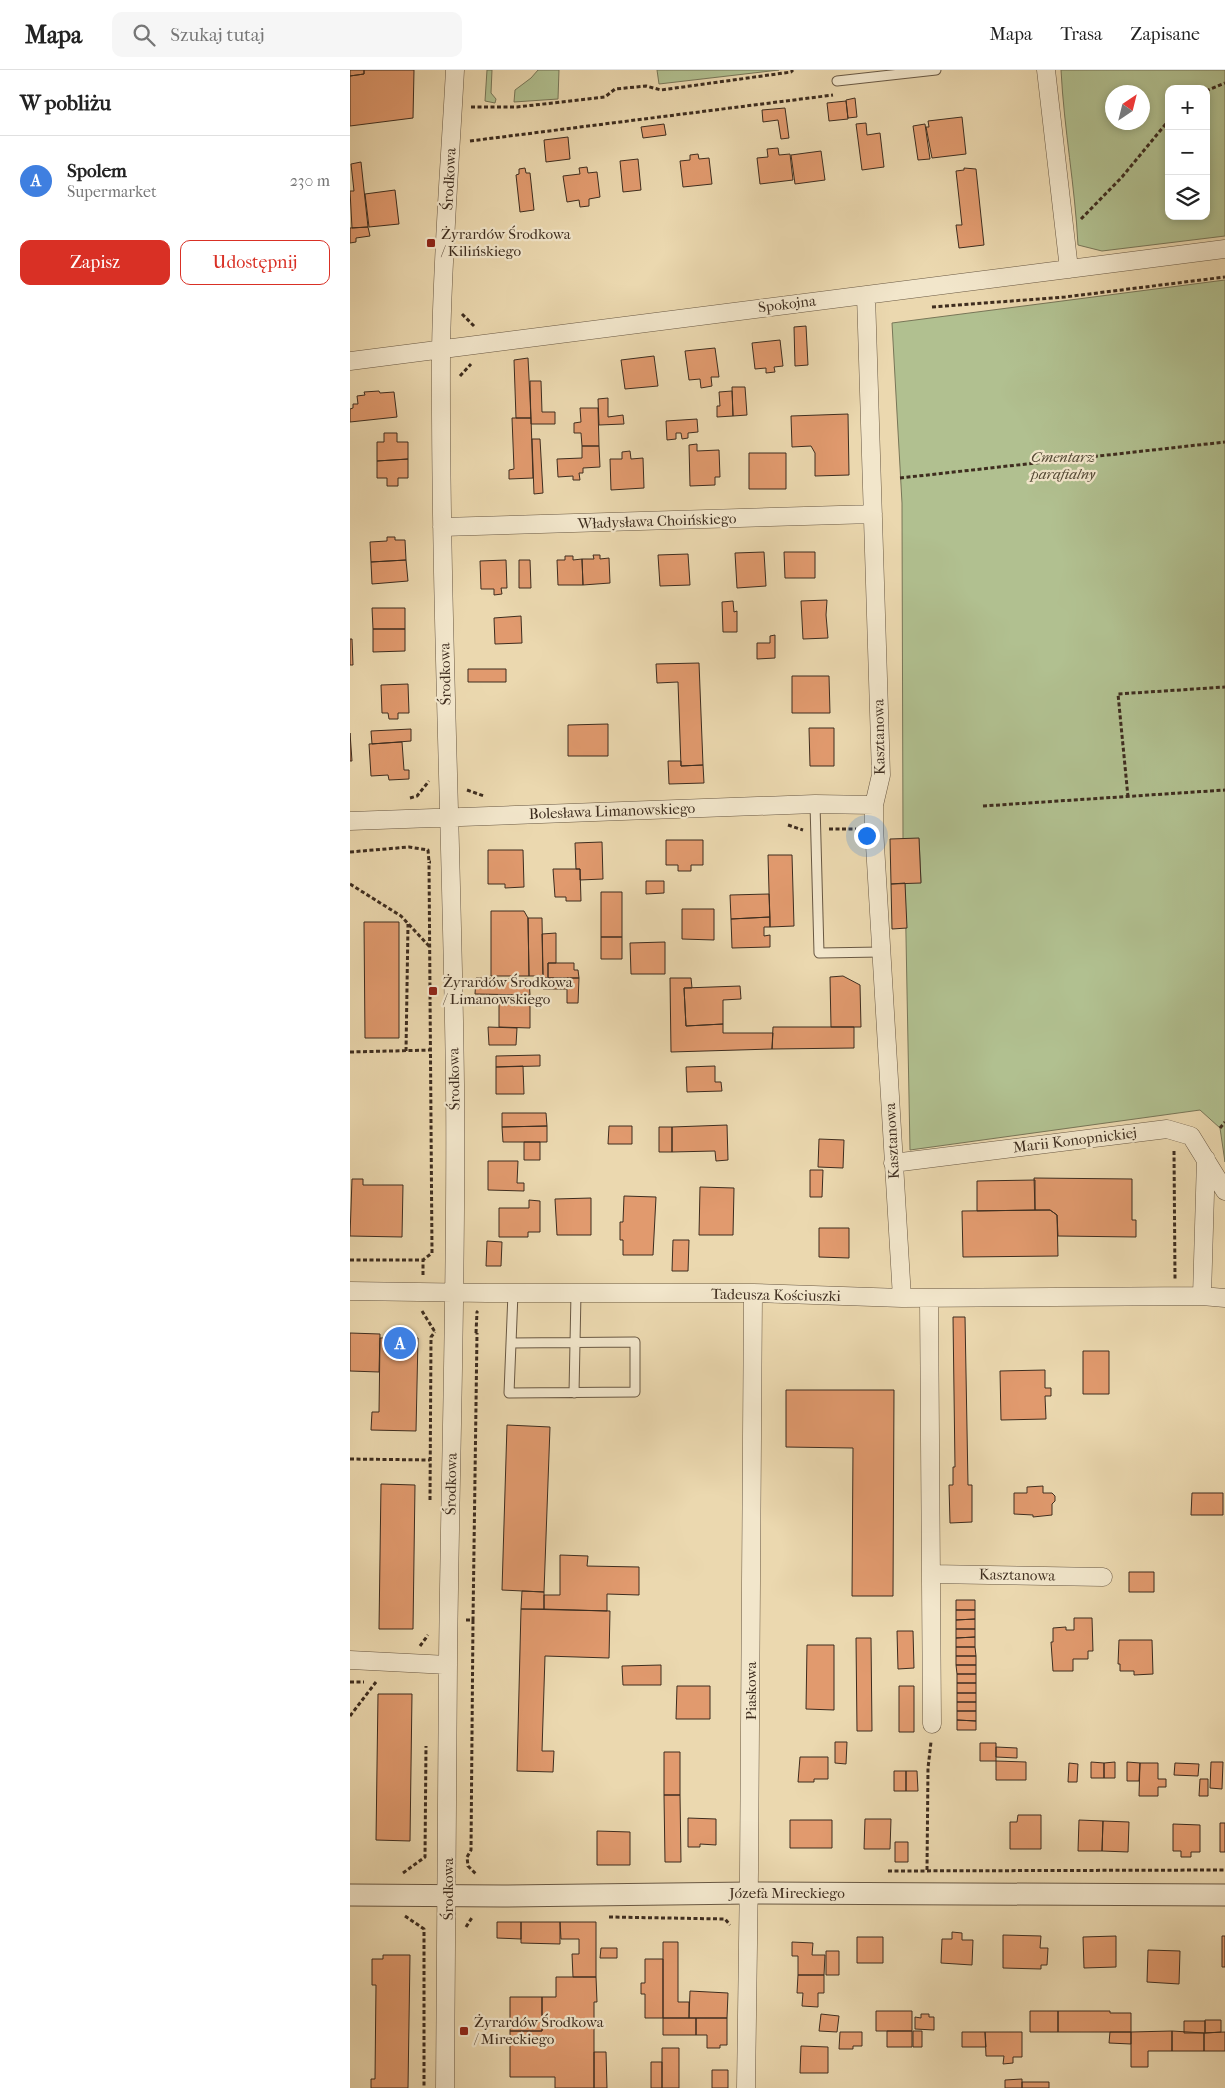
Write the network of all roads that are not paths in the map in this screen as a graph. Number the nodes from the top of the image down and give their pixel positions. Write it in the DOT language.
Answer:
graph roads {
  1 [pos="455,70"];
  2 [pos="936,70"];
  3 [pos="1046,70"];
  4 [pos="837,81"];
  5 [pos="1225,249"];
  6 [pos="1069,269"];
  7 [pos="866,294"];
  8 [pos="441,348"];
  9 [pos="350,361"];
  10 [pos="873,514"];
  11 [pos="442,527"];
  12 [pos="815,804"];
  13 [pos="874,805"];
  14 [pos="448,817"];
  15 [pos="350,821"];
  16 [pos="881,952"];
  17 [pos="1206,1158"];
  18 [pos="893,1163"];
  19 [pos="1225,1191"];
  20 [pos="350,1291"];
  21 [pos="455,1292"];
  22 [pos="513,1293"];
  23 [pos="576,1293"];
  24 [pos="753,1293"];
  25 [pos="1202,1296"];
  26 [pos="902,1298"];
  27 [pos="929,1298"];
  28 [pos="1225,1298"];
  29 [pos="576,1342"];
  30 [pos="511,1343"];
  31 [pos="574,1393"];
  32 [pos="931,1574"];
  33 [pos="1103,1576"];
  34 [pos="350,1660"];
  35 [pos="448,1665"];
  36 [pos="932,1724"];
  37 [pos="749,1893"];
  38 [pos="350,1895"];
  39 [pos="1225,1895"];
  40 [pos="448,1896"];
  41 [pos="445,2088"];
  42 [pos="746,2088"];
  1 -- 8 [label="street, Środkowa"];
  2 -- 4 [label="lane"];
  3 -- 6 [label="street"];
  5 -- 6 [label="street, Spokojna"];
  6 -- 7 [label="street, Spokojna"];
  7 -- 8 [label="street, Spokojna"];
  7 -- 10 [label="street, Kasztanowa"];
  8 -- 9 [label="street, Spokojna"];
  8 -- 11 [label="street, Środkowa"];
  10 -- 11 [label="street, Władysława Choińskiego"];
  10 -- 13 [label="street, Kasztanowa"];
  11 -- 14 [label="street, Środkowa"];
  12 -- 13 [label="street, Bolesława Limanowskiego"];
  12 -- 14 [label="street, Bolesława Limanowskiego"];
  12 -- 16 [label="lane"];
  13 -- 16 [label="street, Kasztanowa"];
  14 -- 15 [label="street, Bolesława Limanowskiego"];
  14 -- 21 [label="street, Środkowa"];
  16 -- 18 [label="street, Kasztanowa"];
  17 -- 18 [label="street, Marii Konopnickiej"];
  17 -- 19 [label="street, Marii Konopnickiej"];
  17 -- 25 [label="street"];
  18 -- 26 [label="street, Kasztanowa"];
  20 -- 21 [label="street, Tadeusza Kościuszki"];
  21 -- 22 [label="street, Tadeusza Kościuszki"];
  21 -- 35 [label="street, Środkowa"];
  22 -- 23 [label="street, Tadeusza Kościuszki"];
  22 -- 30 [label="lane"];
  23 -- 24 [label="street, Tadeusza Kościuszki"];
  23 -- 29 [label="lane"];
  24 -- 26 [label="street, Tadeusza Kościuszki"];
  24 -- 37 [label="street, Piaskowa"];
  25 -- 27 [label="street, Tadeusza Kościuszki"];
  25 -- 28 [label="street"];
  26 -- 27 [label="street, Tadeusza Kościuszki"];
  27 -- 32 [label="street"];
  29 -- 30 [label="lane"];
  29 -- 31 [label="lane"];
  29 -- 31 [label="lane"];
  30 -- 31 [label="lane"];
  32 -- 33 [label="street, Kasztanowa"];
  32 -- 36 [label="street"];
  34 -- 35 [label="street"];
  35 -- 40 [label="street, Środkowa"];
  37 -- 39 [label="street, Józefa Mireckiego"];
  37 -- 40 [label="street, Józefa Mireckiego"];
  37 -- 42 [label="street, Piaskowa"];
  38 -- 40 [label="street, Józefa Mireckiego"];
  40 -- 41 [label="street, Środkowa"];
}
